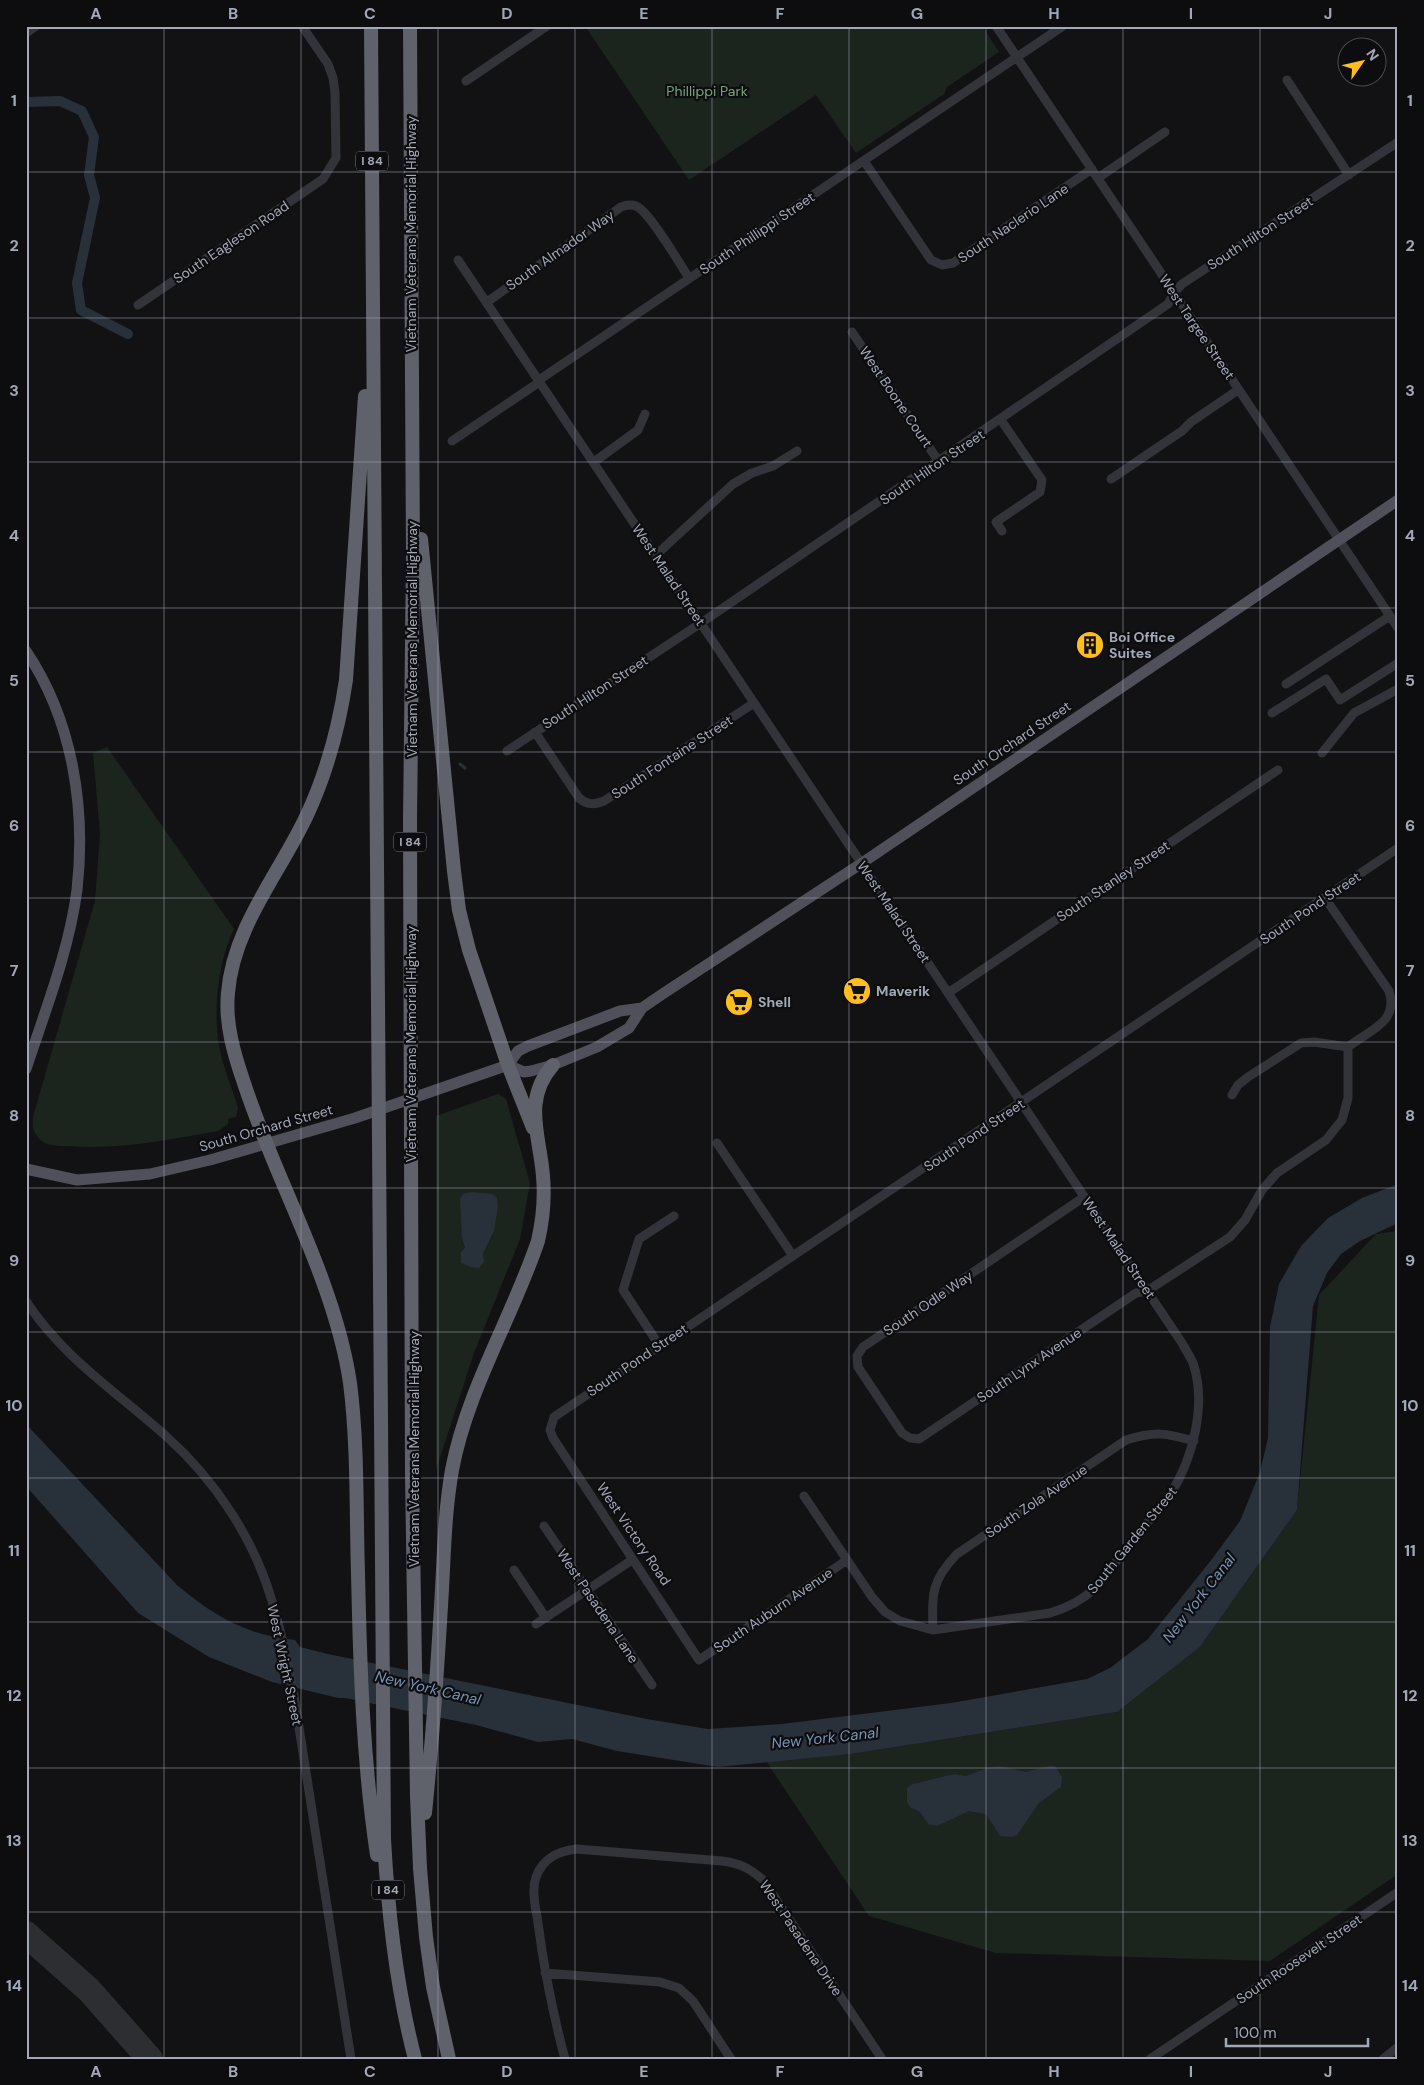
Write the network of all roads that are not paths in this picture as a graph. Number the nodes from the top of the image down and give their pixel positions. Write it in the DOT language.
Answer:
graph roads {
  1 [pos="36,26"];
  2 [pos="302,26"];
  3 [pos="372,26"];
  4 [pos="410,26"];
  5 [pos="547,26"];
  6 [pos="996,26"];
  7 [pos="1063,26"];
  8 [pos="26,33"];
  9 [pos="1017,58"];
  10 [pos="1288,80"];
  11 [pos="466,81"];
  12 [pos="1164,132"];
  13 [pos="1398,142"];
  14 [pos="864,160"];
  15 [pos="1092,170"];
  16 [pos="1349,175"];
  17 [pos="1098,178"];
  18 [pos="458,260"];
  19 [pos="689,278"];
  20 [pos="1174,293"];
  21 [pos="372,296"];
  22 [pos="487,302"];
  23 [pos="138,305"];
  24 [pos="852,332"];
  25 [pos="539,380"];
  26 [pos="1238,390"];
  27 [pos="646,414"];
  28 [pos="1001,420"];
  29 [pos="452,441"];
  30 [pos="412,448"];
  31 [pos="797,451"];
  32 [pos="594,462"];
  33 [pos="939,462"];
  34 [pos="1112,479"];
  35 [pos="1398,500"];
  36 [pos="1002,530"];
  37 [pos="1339,540"];
  38 [pos="656,555"];
  39 [pos="1390,616"];
  40 [pos="701,623"];
  41 [pos="1398,628"];
  42 [pos="26,651"];
  43 [pos="1398,663"];
  44 [pos="1286,684"];
  45 [pos="1398,689"];
  46 [pos="754,703"];
  47 [pos="1272,713"];
  48 [pos="535,732"];
  49 [pos="507,751"];
  50 [pos="1322,753"];
  51 [pos="1278,770"];
  52 [pos="1398,848"];
  53 [pos="862,864"];
  54 [pos="1325,898"];
  55 [pos="948,993"];
  56 [pos="642,1008"];
  57 [pos="1348,1047"];
  58 [pos="508,1065"];
  59 [pos="553,1065"];
  60 [pos="26,1069"];
  61 [pos="1232,1095"];
  62 [pos="1022,1104"];
  63 [pos="536,1135"];
  64 [pos="717,1143"];
  65 [pos="265,1144"];
  66 [pos="26,1169"];
  67 [pos="1084,1197"];
  68 [pos="674,1216"];
  69 [pos="793,1256"];
  70 [pos="1147,1291"];
  71 [pos="26,1301"];
  72 [pos="660,1345"];
  73 [pos="1192,1362"];
  74 [pos="552,1422"];
  75 [pos="910,1438"];
  76 [pos="1194,1441"];
  77 [pos="804,1496"];
  78 [pos="544,1526"];
  79 [pos="632,1560"];
  80 [pos="846,1560"];
  81 [pos="514,1570"];
  82 [pos="587,1590"];
  83 [pos="546,1618"];
  84 [pos="536,1624"];
  85 [pos="933,1630"];
  86 [pos="699,1660"];
  87 [pos="652,1685"];
  88 [pos="420,1868"];
  89 [pos="1398,1892"];
  90 [pos="397,1972"];
  91 [pos="545,1973"];
  92 [pos="1398,2047"];
  93 [pos="350,2059"];
  94 [pos="415,2059"];
  95 [pos="449,2059"];
  96 [pos="565,2059"];
  97 [pos="731,2059"];
  98 [pos="882,2059"];
  99 [pos="1150,2059"];
  100 [pos="1383,2059"];
  1 -- 8 [label="street"];
  2 -- 23 [label="street, South Eagleson Road"];
  3 -- 21 [label="highway, I 84"];
  4 -- 30 [label="highway, Vietnam Veterans Memorial Highway / I 84"];
  5 -- 11 [label="street"];
  6 -- 9 [label="street, West Targee Street"];
  7 -- 9 [label="street, South Phillippi Street"];
  9 -- 14 [label="street, South Phillippi Street"];
  9 -- 15 [label="street, West Targee Street"];
  10 -- 16 [label="street"];
  12 -- 17 [label="street"];
  13 -- 16 [label="street, South Hilton Street"];
  14 -- 15 [label="street, South Naclerio Lane"];
  14 -- 19 [label="street, South Phillippi Street"];
  15 -- 17 [label="street, West Targee Street"];
  16 -- 20 [label="street, South Hilton Street"];
  17 -- 20 [label="street, West Targee Street"];
  18 -- 22 [label="street, West Malad Street"];
  19 -- 22 [label="street, South Almador Way"];
  19 -- 25 [label="street, South Phillippi Street"];
  20 -- 26 [label="street, West Targee Street"];
  20 -- 28 [label="street, South Hilton Street"];
  21 -- 65 [label="highway"];
  21 -- 90 [label="highway, I 84"];
  22 -- 25 [label="street, West Malad Street"];
  24 -- 33 [label="street, West Boone Court"];
  25 -- 29 [label="street, South Phillippi Street"];
  25 -- 32 [label="street, West Malad Street"];
  26 -- 34 [label="street"];
  26 -- 37 [label="street, West Targee Street"];
  27 -- 32 [label="street"];
  28 -- 33 [label="street, South Hilton Street"];
  28 -- 36 [label="street"];
  30 -- 58 [label="highway"];
  30 -- 88 [label="highway, Vietnam Veterans Memorial Highway / I 84"];
  31 -- 38 [label="street"];
  32 -- 38 [label="street, West Malad Street"];
  33 -- 40 [label="street, South Hilton Street"];
  35 -- 37 [label="main road, South Orchard Street"];
  37 -- 39 [label="street, West Targee Street"];
  37 -- 53 [label="main road, South Orchard Street"];
  38 -- 40 [label="street, West Malad Street"];
  39 -- 41 [label="street, West Targee Street"];
  39 -- 44 [label="street"];
  40 -- 46 [label="street, West Malad Street"];
  40 -- 48 [label="street, South Hilton Street"];
  42 -- 60 [label="main road"];
  43 -- 47 [label="street"];
  45 -- 50 [label="street"];
  46 -- 48 [label="street, South Fontaine Street"];
  46 -- 53 [label="street, West Malad Street"];
  48 -- 49 [label="street, South Hilton Street"];
  51 -- 55 [label="street, South Stanley Street"];
  52 -- 54 [label="street, South Pond Street"];
  53 -- 55 [label="street, West Malad Street"];
  53 -- 56 [label="main road, South Orchard Street"];
  54 -- 57 [label="street"];
  54 -- 62 [label="street, South Pond Street"];
  55 -- 62 [label="street, West Malad Street"];
  56 -- 58 [label="main road, South Orchard Street"];
  56 -- 59 [label="main road, South Orchard Street"];
  57 -- 61 [label="street"];
  57 -- 70 [label="street, South Lynx Avenue"];
  58 -- 59 [label="main road, South Orchard Street"];
  58 -- 63 [label="highway"];
  58 -- 65 [label="main road, South Orchard Street"];
  59 -- 63 [label="highway"];
  62 -- 67 [label="street, West Malad Street"];
  62 -- 69 [label="street, South Pond Street"];
  63 -- 88 [label="highway"];
  64 -- 69 [label="street"];
  65 -- 66 [label="main road, South Orchard Street"];
  65 -- 90 [label="highway"];
  67 -- 70 [label="street, West Malad Street"];
  67 -- 75 [label="street, South Odle Way"];
  68 -- 72 [label="street"];
  69 -- 72 [label="street, South Pond Street"];
  70 -- 73 [label="street, West Malad Street"];
  70 -- 75 [label="street, South Lynx Avenue"];
  71 -- 93 [label="street, West Wright Street"];
  72 -- 74 [label="street, South Pond Street"];
  73 -- 76 [label="street, South Garden Street"];
  74 -- 79 [label="street, West Victory Road"];
  76 -- 85 [label="street, South Garden Street"];
  76 -- 85 [label="street, South Zola Avenue"];
  77 -- 80 [label="street, South Garden Street"];
  78 -- 82 [label="street, West Pasadena Lane"];
  79 -- 82 [label="street"];
  79 -- 86 [label="street, West Victory Road"];
  80 -- 85 [label="street, South Garden Street"];
  80 -- 86 [label="street, South Auburn Avenue"];
  81 -- 83 [label="street"];
  82 -- 83 [label="street"];
  82 -- 87 [label="street, West Pasadena Lane"];
  83 -- 84 [label="street"];
  88 -- 95 [label="highway, Vietnam Veterans Memorial Highway / I 84"];
  89 -- 99 [label="street, South Roosevelt Street"];
  90 -- 94 [label="highway, I 84"];
  91 -- 96 [label="street"];
  91 -- 97 [label="street"];
  91 -- 98 [label="street, West Pasadena Drive"];
  92 -- 100 [label="street"];
}
